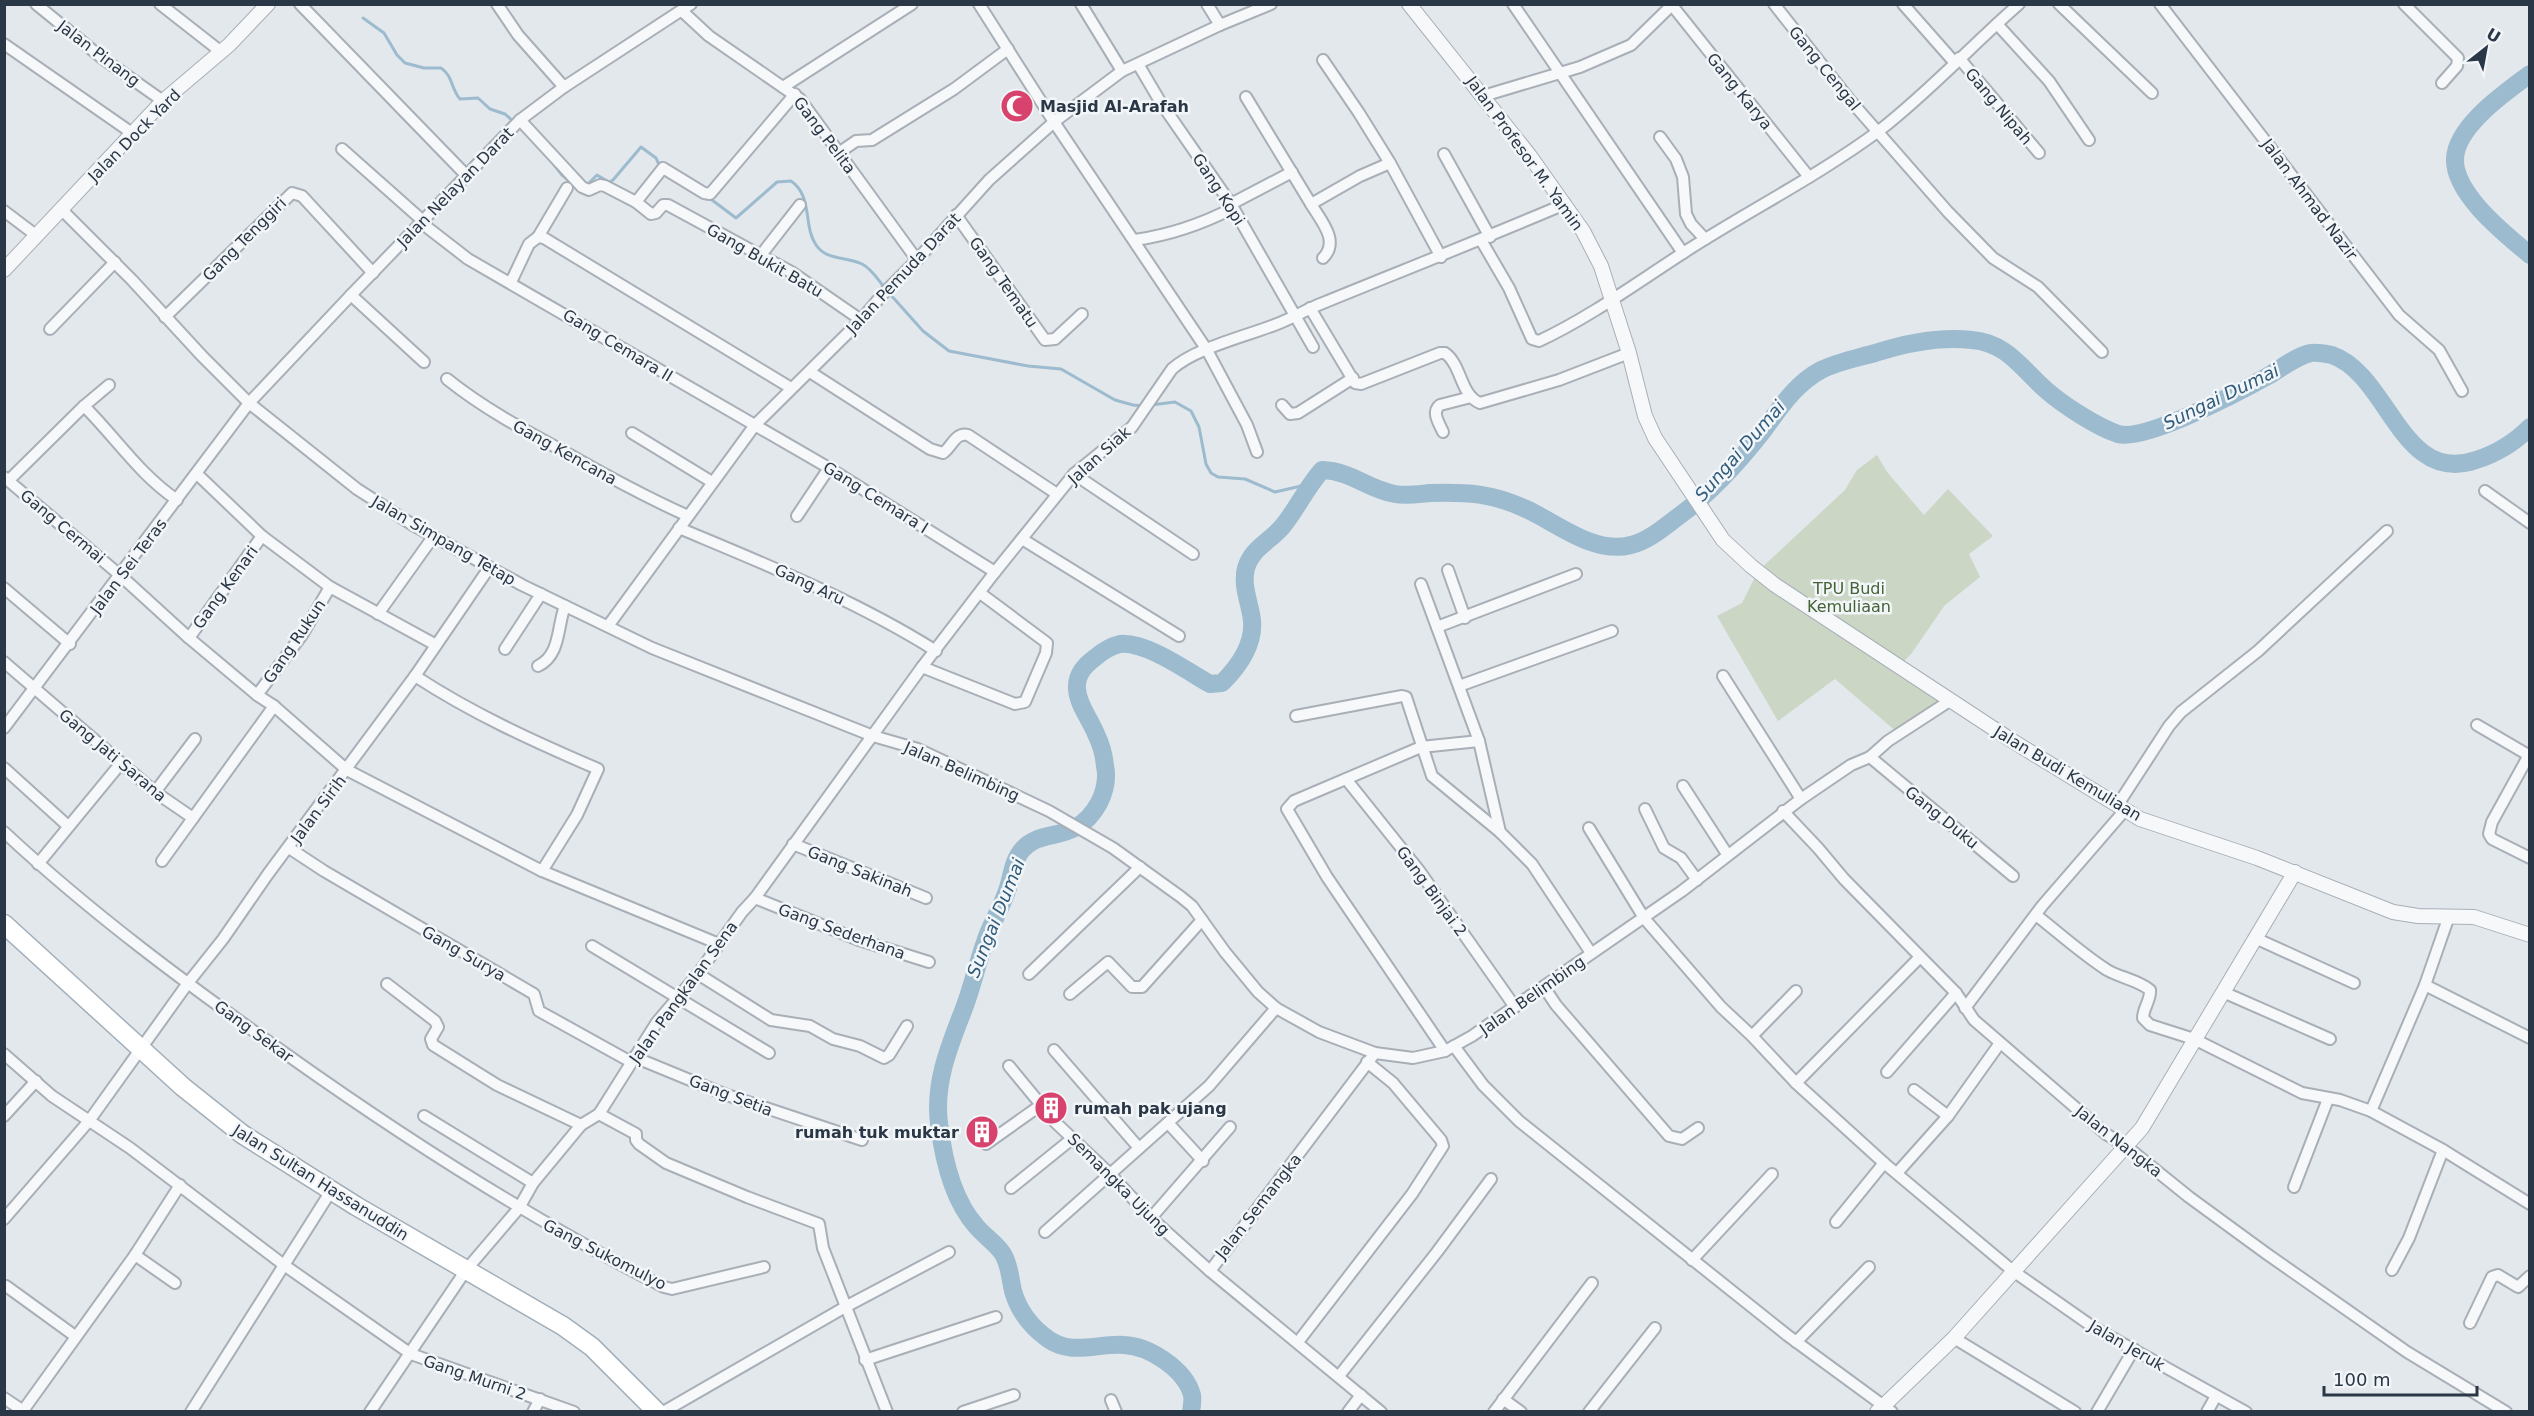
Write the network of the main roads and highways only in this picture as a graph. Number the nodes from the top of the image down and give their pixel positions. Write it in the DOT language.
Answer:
graph roads {
  1 [pos="4,924"];
  2 [pos="657,1412"];
  1 -- 2 [label="main road, Jalan Sultan Hassanuddin"];
}
